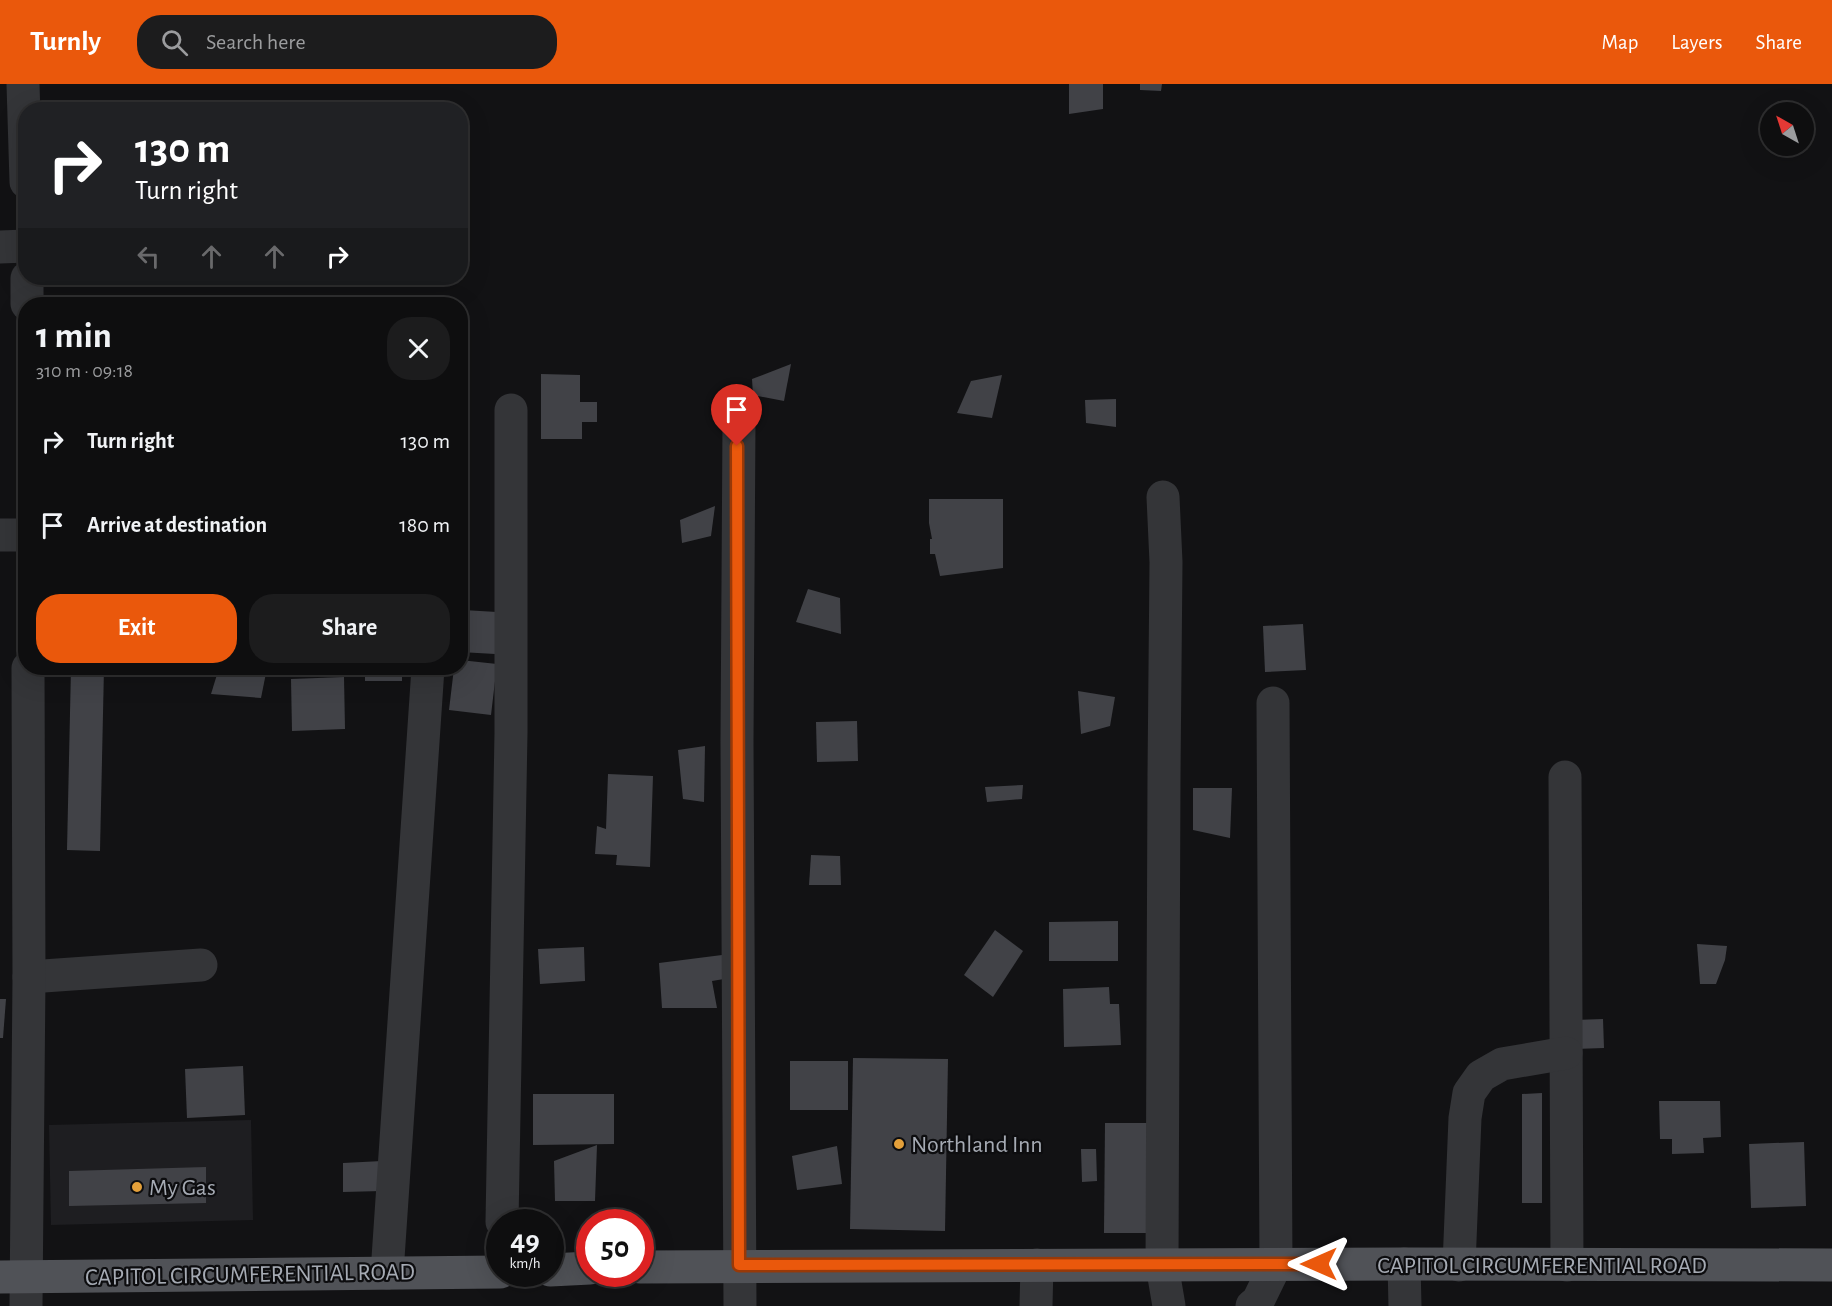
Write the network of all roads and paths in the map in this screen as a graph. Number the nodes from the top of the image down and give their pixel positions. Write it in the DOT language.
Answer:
graph roads {
  1 [pos="15,86"];
  2 [pos="18,112"];
  3 [pos="18,246"];
  4 [pos="0,247"];
  5 [pos="512,410"];
  6 [pos="739,421"];
  7 [pos="1163,497"];
  8 [pos="0,535"];
  9 [pos="18,535"];
  10 [pos="27,675"];
  11 [pos="428,675"];
  12 [pos="1274,703"];
  13 [pos="1565,777"];
  14 [pos="14,857"];
  15 [pos="201,965"];
  16 [pos="29,978"];
  17 [pos="1566,1053"];
  18 [pos="502,1209"];
  19 [pos="1276,1264"];
  20 [pos="1404,1264"];
  21 [pos="739,1265"];
  22 [pos="1037,1265"];
  23 [pos="1162,1265"];
  24 [pos="1459,1265"];
  25 [pos="1567,1265"];
  26 [pos="1832,1265"];
  27 [pos="654,1267"];
  28 [pos="486,1272"];
  29 [pos="387,1273"];
  30 [pos="17,1286"];
  31 [pos="740,1306"];
  32 [pos="1036,1306"];
  33 [pos="1169,1306"];
  34 [pos="1252,1306"];
  35 [pos="1405,1306"];
  1 -- 2 [label="street"];
  3 -- 4 [label="street"];
  5 -- 18 [label="street"];
  6 -- 21 [label="street"];
  7 -- 23 [label="street"];
  8 -- 9 [label="street"];
  10 -- 14 [label="street"];
  11 -- 29 [label="street"];
  12 -- 19 [label="street"];
  13 -- 17 [label="street"];
  14 -- 16 [label="street"];
  15 -- 16 [label="street"];
  16 -- 30 [label="street"];
  17 -- 24 [label="street"];
  17 -- 25 [label="street"];
  19 -- 20 [label="main road, CAPITOL CIRCUMFERENTIAL ROAD"];
  19 -- 23 [label="main road, CAPITOL CIRCUMFERENTIAL ROAD"];
  19 -- 34 [label="street"];
  20 -- 24 [label="main road, CAPITOL CIRCUMFERENTIAL ROAD"];
  20 -- 35 [label="street"];
  21 -- 22 [label="main road, CAPITOL CIRCUMFERENTIAL ROAD"];
  21 -- 27 [label="main road, CAPITOL CIRCUMFERENTIAL ROAD"];
  21 -- 31 [label="street"];
  22 -- 23 [label="main road, CAPITOL CIRCUMFERENTIAL ROAD"];
  22 -- 32 [label="street"];
  23 -- 33 [label="street"];
  24 -- 25 [label="main road, CAPITOL CIRCUMFERENTIAL ROAD"];
  25 -- 26 [label="main road, CAPITOL CIRCUMFERENTIAL ROAD"];
  28 -- 29 [label="main road, CAPITOL CIRCUMFERENTIAL ROAD"];
  29 -- 30 [label="main road, CAPITOL CIRCUMFERENTIAL ROAD"];
}
